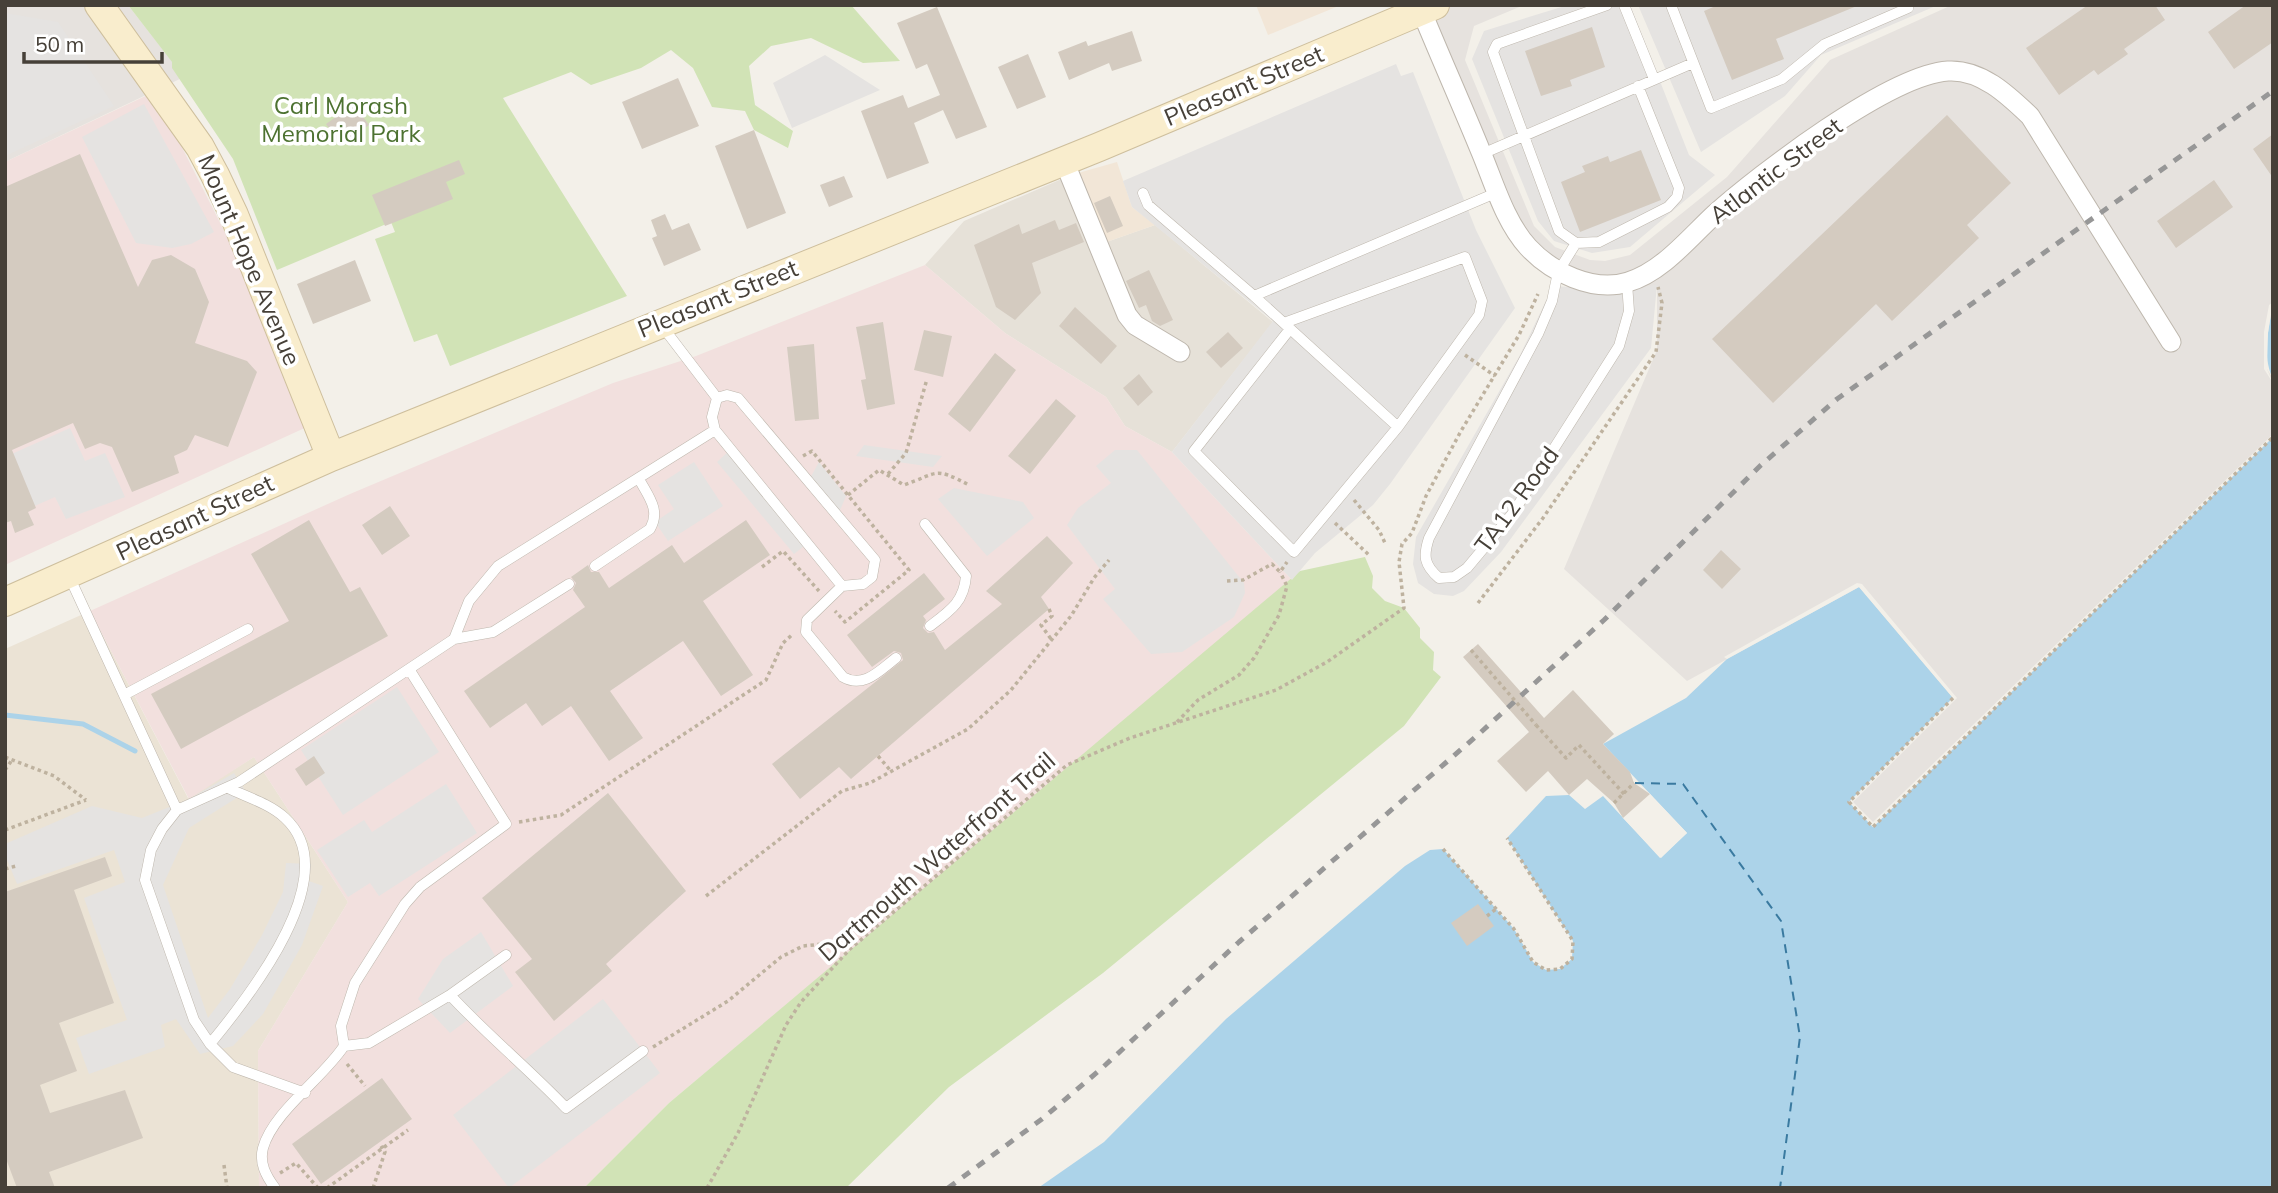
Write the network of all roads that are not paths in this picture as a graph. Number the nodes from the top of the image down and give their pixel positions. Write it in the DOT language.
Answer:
graph roads {
  1 [pos="99,5"];
  2 [pos="1607,5"];
  3 [pos="1624,5"];
  4 [pos="1671,5"];
  5 [pos="1907,5"];
  6 [pos="1425,7"];
  7 [pos="1693,63"];
  8 [pos="1654,79"];
  9 [pos="1638,86"];
  10 [pos="1523,136"];
  11 [pos="1482,154"];
  12 [pos="1064,160"];
  13 [pos="1498,192"];
  14 [pos="1143,193"];
  15 [pos="1576,243"];
  16 [pos="1553,268"];
  17 [pos="1627,283"];
  18 [pos="1254,296"];
  19 [pos="659,322"];
  20 [pos="1287,326"];
  21 [pos="2171,342"];
  22 [pos="1180,352"];
  23 [pos="717,398"];
  24 [pos="1398,427"];
  25 [pos="715,430"];
  26 [pos="331,457"];
  27 [pos="639,479"];
  28 [pos="925,524"];
  29 [pos="595,566"];
  30 [pos="69,576"];
  31 [pos="569,584"];
  32 [pos="842,586"];
  33 [pos="5,603"];
  34 [pos="930,626"];
  35 [pos="248,629"];
  36 [pos="454,639"];
  37 [pos="896,658"];
  38 [pos="409,669"];
  39 [pos="124,695"];
  40 [pos="228,788"];
  41 [pos="177,810"];
  42 [pos="506,955"];
  43 [pos="450,996"];
  44 [pos="210,1044"];
  45 [pos="342,1050"];
  46 [pos="643,1051"];
  47 [pos="305,1093"];
  48 [pos="272,1184"];
  1 -- 26 [label="main road, Mount Hope Avenue"];
  2 -- 10 [label="lane"];
  3 -- 8 [label="lane"];
  4 -- 7 [label="lane"];
  5 -- 7 [label="lane"];
  6 -- 11 [label="street, Atlantic Street"];
  6 -- 12 [label="main road, Pleasant Street"];
  7 -- 8 [label="lane"];
  8 -- 9 [label="lane"];
  9 -- 10 [label="lane"];
  9 -- 15 [label="lane"];
  10 -- 11 [label="lane"];
  10 -- 15 [label="lane"];
  11 -- 13 [label="street, Atlantic Street"];
  12 -- 19 [label="main road, Pleasant Street"];
  12 -- 22 [label="street"];
  13 -- 16 [label="street, Atlantic Street"];
  13 -- 18 [label="lane"];
  14 -- 18 [label="lane"];
  15 -- 16 [label="lane"];
  16 -- 17 [label="street, Atlantic Street"];
  16 -- 17 [label="lane, TA12 Road"];
  17 -- 21 [label="street, Atlantic Street"];
  18 -- 20 [label="lane"];
  19 -- 23 [label="lane"];
  19 -- 26 [label="main road, Pleasant Street"];
  20 -- 24 [label="lane"];
  20 -- 24 [label="lane"];
  20 -- 24 [label="lane"];
  23 -- 25 [label="lane"];
  23 -- 32 [label="lane"];
  25 -- 27 [label="lane"];
  25 -- 32 [label="lane"];
  26 -- 30 [label="main road, Pleasant Street"];
  27 -- 29 [label="lane"];
  27 -- 36 [label="lane"];
  28 -- 34 [label="lane"];
  30 -- 33 [label="main road, Pleasant Street"];
  30 -- 39 [label="lane"];
  31 -- 36 [label="lane"];
  32 -- 37 [label="lane"];
  35 -- 39 [label="lane"];
  36 -- 38 [label="lane"];
  38 -- 40 [label="lane"];
  38 -- 45 [label="lane"];
  39 -- 41 [label="lane"];
  40 -- 41 [label="lane"];
  40 -- 44 [label="lane"];
  41 -- 44 [label="lane"];
  42 -- 43 [label="lane"];
  43 -- 45 [label="lane"];
  43 -- 46 [label="lane"];
  44 -- 47 [label="lane"];
  45 -- 47 [label="lane"];
  47 -- 48 [label="lane"];
}
